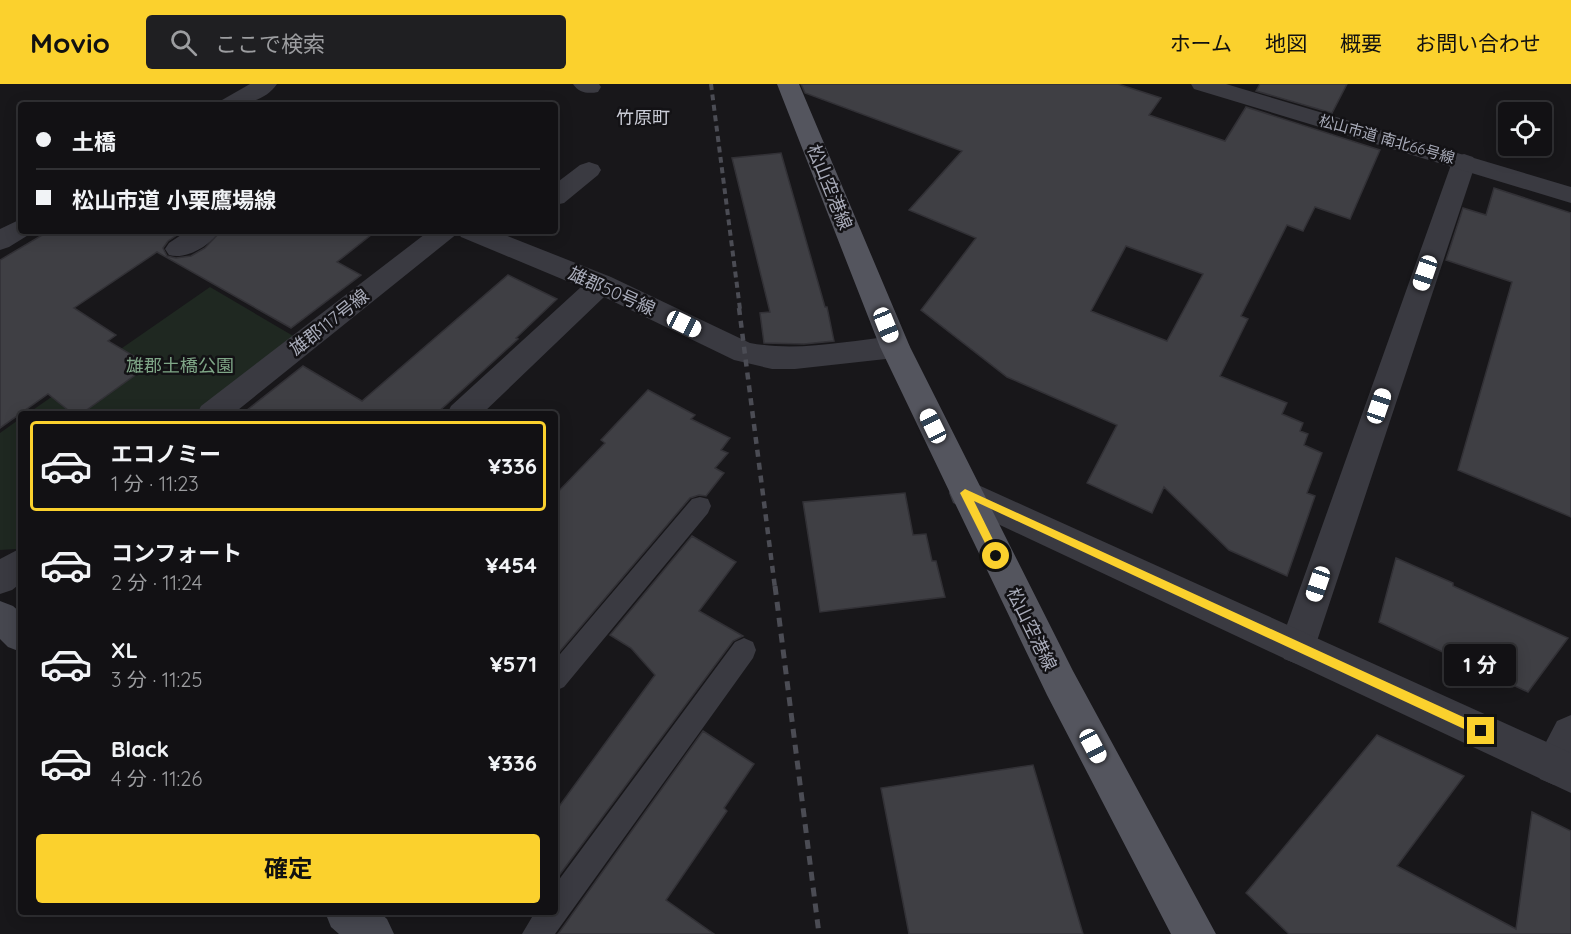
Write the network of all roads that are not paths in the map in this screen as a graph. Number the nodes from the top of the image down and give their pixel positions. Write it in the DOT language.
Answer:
graph roads {
  1 [pos="266,84"];
  2 [pos="788,84"];
  3 [pos="1202,84"];
  4 [pos="1238,89"];
  5 [pos="235,102"];
  6 [pos="1464,162"];
  7 [pos="589,170"];
  8 [pos="558,195"];
  9 [pos="1571,195"];
  10 [pos="18,230"];
  11 [pos="201,234"];
  12 [pos="442,234"];
  13 [pos="488,234"];
  14 [pos="507,237"];
  15 [pos="0,241"];
  16 [pos="178,249"];
  17 [pos="601,284"];
  18 [pos="895,347"];
  19 [pos="216,411"];
  20 [pos="465,411"];
  21 [pos="965,493"];
  22 [pos="700,506"];
  23 [pos="18,565"];
  24 [pos="0,579"];
  25 [pos="0,617"];
  26 [pos="18,632"];
  27 [pos="1297,647"];
  28 [pos="744,650"];
  29 [pos="558,675"];
  30 [pos="1565,757"];
  31 [pos="558,906"];
  32 [pos="551,915"];
  33 [pos="537,934"];
  34 [pos="1194,934"];
  1 -- 5 [label="street"];
  2 -- 18 [label="main road, 松山空港線"];
  3 -- 4 [label="street, 松山市道 南北66号線"];
  4 -- 6 [label="street, 松山市道 南北66号線"];
  6 -- 9 [label="street, 松山市道 南北66号線"];
  6 -- 27 [label="street"];
  7 -- 8 [label="street"];
  10 -- 15 [label="street"];
  11 -- 16 [label="street"];
  12 -- 19 [label="street, 雄郡117号線"];
  13 -- 14 [label="street, 雄郡50号線"];
  14 -- 17 [label="street, 雄郡50号線"];
  17 -- 18 [label="street, 雄郡50号線"];
  17 -- 20 [label="street"];
  18 -- 21 [label="main road, 松山空港線"];
  21 -- 27 [label="street"];
  21 -- 34 [label="main road, 松山空港線"];
  22 -- 29 [label="lane"];
  23 -- 24 [label="street"];
  25 -- 26 [label="main road"];
  27 -- 30 [label="street"];
  28 -- 31 [label="lane"];
  32 -- 33 [label="lane"];
}
